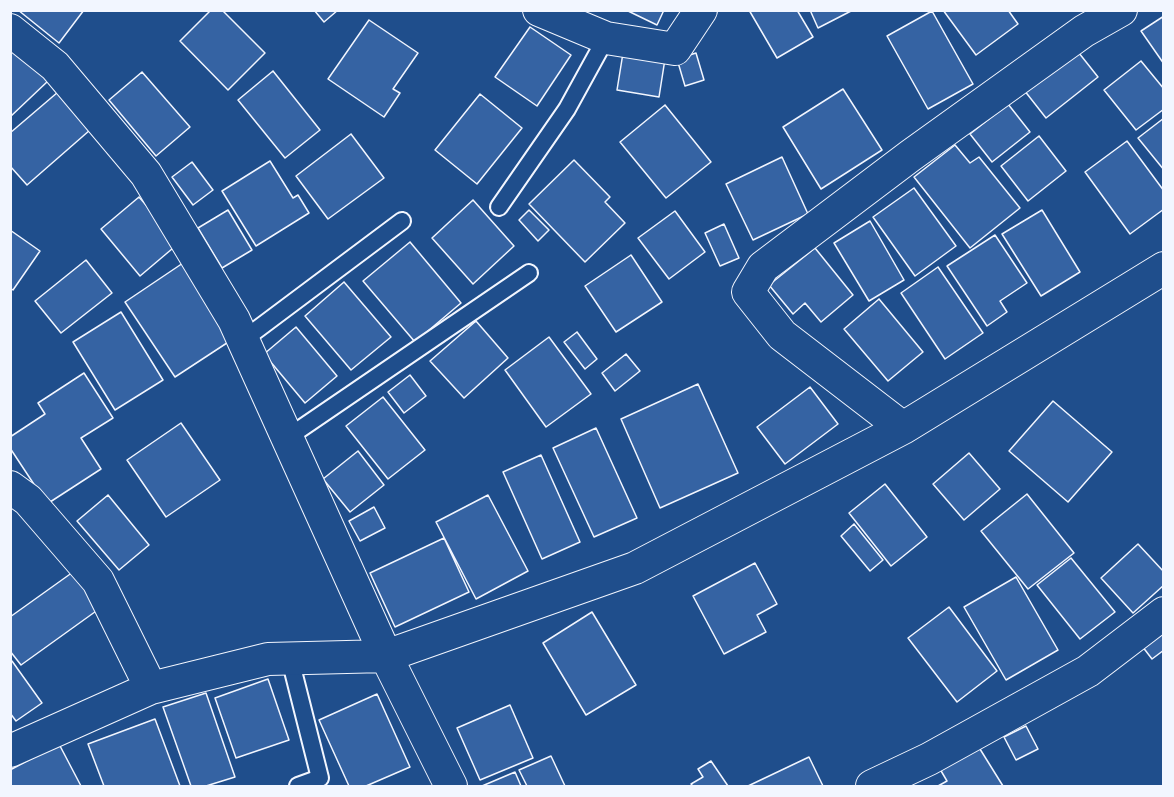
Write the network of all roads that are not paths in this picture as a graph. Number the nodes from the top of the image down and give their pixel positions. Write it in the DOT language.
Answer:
graph roads {
  1 [pos="539,10"];
  2 [pos="701,10"];
  3 [pos="1121,10"];
  4 [pos="10,30"];
  5 [pos="606,38"];
  6 [pos="499,207"];
  7 [pos="402,221"];
  8 [pos="1164,268"];
  9 [pos="529,273"];
  10 [pos="243,340"];
  11 [pos="903,428"];
  12 [pos="287,438"];
  13 [pos="10,487"];
  14 [pos="1164,613"];
  15 [pos="386,656"];
  16 [pos="290,659"];
  17 [pos="151,688"];
  18 [pos="10,751"];
  19 [pos="298,786"];
  20 [pos="451,786"];
  21 [pos="872,786"];
  1 -- 5 [label="street"];
  2 -- 5 [label="street"];
  3 -- 11 [label="street"];
  4 -- 10 [label="street"];
  5 -- 6 [label="lane"];
  7 -- 10 [label="lane"];
  8 -- 11 [label="street"];
  9 -- 12 [label="lane"];
  10 -- 12 [label="street"];
  11 -- 15 [label="street"];
  12 -- 15 [label="street"];
  13 -- 17 [label="street"];
  14 -- 21 [label="street"];
  15 -- 16 [label="street"];
  15 -- 20 [label="street"];
  16 -- 17 [label="street"];
  16 -- 19 [label="lane"];
  17 -- 18 [label="street"];
}
